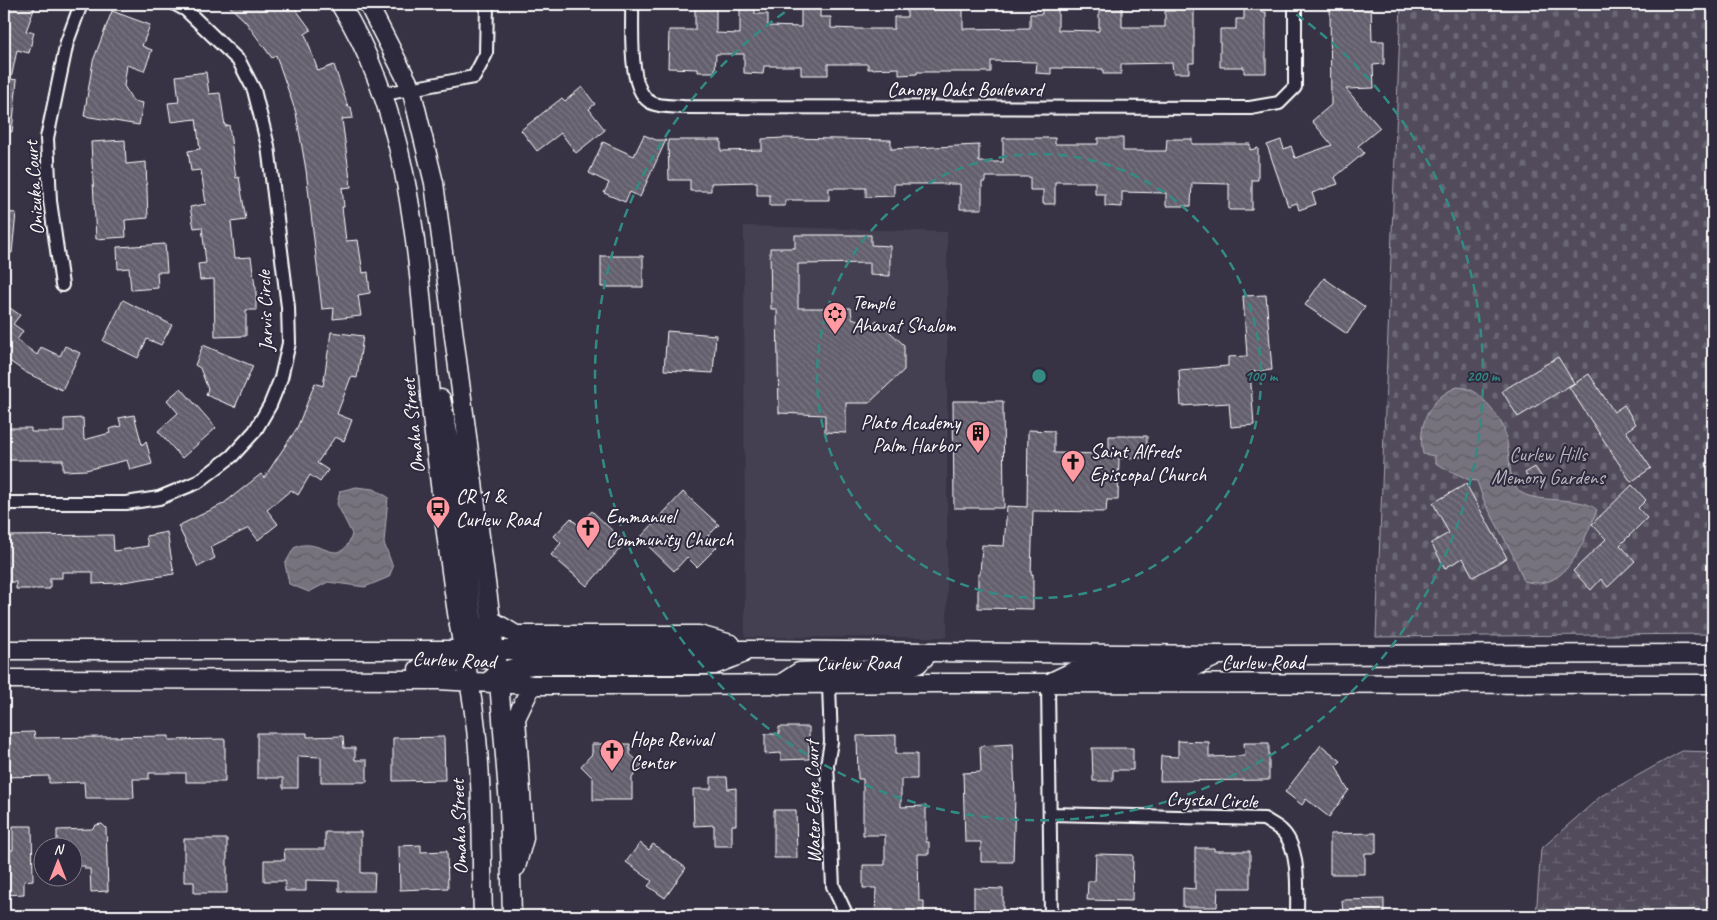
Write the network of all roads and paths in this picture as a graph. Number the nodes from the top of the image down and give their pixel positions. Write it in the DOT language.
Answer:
graph roads {
  1 [pos="81,4"];
  2 [pos="174,4"];
  3 [pos="340,4"];
  4 [pos="368,4"];
  5 [pos="487,4"];
  6 [pos="632,4"];
  7 [pos="1295,4"];
  8 [pos="412,88"];
  9 [pos="384,94"];
  10 [pos="62,285"];
  11 [pos="4,503"];
  12 [pos="491,620"];
  13 [pos="4,650"];
  14 [pos="754,650"];
  15 [pos="930,652"];
  16 [pos="1220,654"];
  17 [pos="1713,654"];
  18 [pos="479,666"];
  19 [pos="4,679"];
  20 [pos="1048,683"];
  21 [pos="532,684"];
  22 [pos="1713,684"];
  23 [pos="778,685"];
  24 [pos="829,685"];
  25 [pos="1050,814"];
  26 [pos="511,885"];
  27 [pos="483,916"];
  28 [pos="512,916"];
  29 [pos="847,916"];
  30 [pos="1051,916"];
  31 [pos="1297,916"];
  1 -- 10 [label="street, Onizuka Court"];
  2 -- 11 [label="street, Jarvis Circle"];
  3 -- 9 [label="main road, Omaha Street"];
  4 -- 8 [label="main road, Omaha Street"];
  5 -- 8 [label="street"];
  6 -- 7 [label="street, Canopy Oaks Boulevard"];
  8 -- 9 [label="street"];
  8 -- 12 [label="main road, Omaha Street"];
  9 -- 18 [label="main road, Omaha Street"];
  12 -- 14 [label="main road"];
  12 -- 18 [label="main road, Omaha Street"];
  13 -- 18 [label="main road, Curlew Road"];
  14 -- 15 [label="main road, Curlew Road"];
  14 -- 18 [label="main road, Curlew Road"];
  15 -- 16 [label="main road, Curlew Road"];
  15 -- 23 [label="main road"];
  16 -- 17 [label="main road, Curlew Road"];
  16 -- 20 [label="main road"];
  18 -- 19 [label="main road, Curlew Road"];
  18 -- 21 [label="main road, Curlew Road"];
  18 -- 26 [label="main road, Omaha Street"];
  18 -- 27 [label="main road, Omaha Street"];
  20 -- 22 [label="main road, Curlew Road"];
  20 -- 24 [label="main road, Curlew Road"];
  20 -- 25 [label="street"];
  21 -- 23 [label="main road, Curlew Road"];
  21 -- 26 [label="main road"];
  23 -- 24 [label="main road, Curlew Road"];
  24 -- 29 [label="street, Water Edge Court"];
  25 -- 30 [label="street"];
  25 -- 31 [label="street, Crystal Circle"];
  26 -- 28 [label="main road, Omaha Street"];
}
